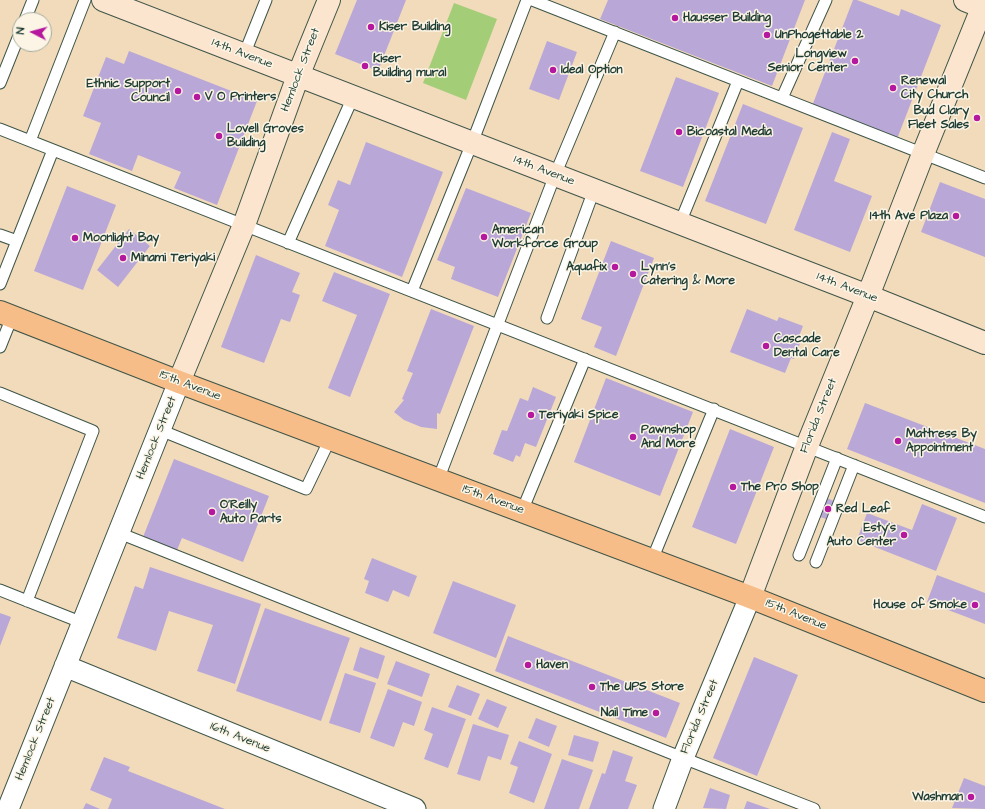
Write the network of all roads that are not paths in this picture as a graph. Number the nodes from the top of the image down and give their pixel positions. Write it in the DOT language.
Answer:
graph roads {
  1 [pos="33,0"];
  2 [pos="85,0"];
  3 [pos="103,0"];
  4 [pos="266,0"];
  5 [pos="329,0"];
  6 [pos="527,0"];
  7 [pos="532,0"];
  8 [pos="826,0"];
  9 [pos="980,4"];
  10 [pos="132,5"];
  11 [pos="28,12"];
  12 [pos="615,32"];
  13 [pos="12,52"];
  14 [pos="244,55"];
  15 [pos="298,76"];
  16 [pos="738,81"];
  17 [pos="0,83"];
  18 [pos="353,97"];
  19 [pos="782,98"];
  20 [pos="0,129"];
  21 [pos="30,141"];
  22 [pos="472,143"];
  23 [pos="53,150"];
  24 [pos="923,154"];
  25 [pos="556,176"];
  26 [pos="985,178"];
  27 [pos="594,190"];
  28 [pos="680,223"];
  29 [pos="244,225"];
  30 [pos="0,235"];
  31 [pos="17,241"];
  32 [pos="288,243"];
  33 [pos="0,284"];
  34 [pos="412,291"];
  35 [pos="868,296"];
  36 [pos="6,315"];
  37 [pos="546,318"];
  38 [pos="498,325"];
  39 [pos="985,344"];
  40 [pos="0,347"];
  41 [pos="585,359"];
  42 [pos="179,382"];
  43 [pos="0,393"];
  44 [pos="714,409"];
  45 [pos="160,430"];
  46 [pos="330,439"];
  47 [pos="807,446"];
  48 [pos="837,458"];
  49 [pos="854,465"];
  50 [pos="438,480"];
  51 [pos="522,511"];
  52 [pos="985,517"];
  53 [pos="119,533"];
  54 [pos="799,555"];
  55 [pos="652,560"];
  56 [pos="816,562"];
  57 [pos="0,590"];
  58 [pos="750,597"];
  59 [pos="27,601"];
  60 [pos="83,623"];
  61 [pos="65,666"];
  62 [pos="985,691"];
  63 [pos="683,758"];
  64 [pos="8,809"];
  65 [pos="415,809"];
  66 [pos="664,809"];
  67 [pos="814,809"];
  1 -- 11 [label="lane"];
  2 -- 21 [label="lane"];
  3 -- 10 [label="street, 14th Avenue"];
  4 -- 14 [label="lane"];
  5 -- 15 [label="street, Hemlock Street"];
  6 -- 22 [label="lane"];
  7 -- 12 [label="lane"];
  8 -- 19 [label="lane"];
  9 -- 24 [label="street, Florida Street"];
  10 -- 14 [label="street, 14th Avenue"];
  12 -- 16 [label="lane"];
  12 -- 25 [label="lane"];
  13 -- 17 [label="lane"];
  14 -- 15 [label="street, 14th Avenue"];
  15 -- 18 [label="street, 14th Avenue"];
  15 -- 29 [label="street, Hemlock Street"];
  16 -- 19 [label="lane"];
  16 -- 28 [label="lane"];
  18 -- 22 [label="street, 14th Avenue"];
  18 -- 32 [label="lane"];
  19 -- 24 [label="lane"];
  20 -- 21 [label="lane"];
  21 -- 23 [label="lane"];
  22 -- 25 [label="street, 14th Avenue"];
  22 -- 34 [label="lane"];
  23 -- 29 [label="lane"];
  23 -- 31 [label="lane"];
  24 -- 26 [label="lane"];
  24 -- 35 [label="street, Florida Street"];
  25 -- 27 [label="street, 14th Avenue"];
  25 -- 38 [label="lane"];
  27 -- 28 [label="street, 14th Avenue"];
  27 -- 37 [label="lane"];
  28 -- 35 [label="street, 14th Avenue"];
  29 -- 32 [label="lane"];
  29 -- 42 [label="street, Hemlock Street"];
  30 -- 31 [label="lane"];
  31 -- 33 [label="lane"];
  32 -- 34 [label="lane"];
  34 -- 38 [label="lane"];
  35 -- 39 [label="street, 14th Avenue"];
  35 -- 47 [label="street, Florida Street"];
  36 -- 40 [label="lane"];
  36 -- 42 [label="main road, 15th Avenue"];
  38 -- 41 [label="lane"];
  38 -- 50 [label="lane"];
  41 -- 44 [label="lane"];
  41 -- 51 [label="lane"];
  42 -- 45 [label="street, Hemlock Street"];
  42 -- 46 [label="main road, 15th Avenue"];
  43 -- 59 [label="lane"];
  44 -- 47 [label="lane"];
  44 -- 55 [label="lane"];
  45 -- 46 [label="lane"];
  45 -- 53 [label="street, Hemlock Street"];
  46 -- 50 [label="main road, 15th Avenue"];
  47 -- 48 [label="lane"];
  47 -- 58 [label="street, Florida Street"];
  48 -- 49 [label="lane"];
  48 -- 54 [label="lane"];
  49 -- 52 [label="lane"];
  49 -- 56 [label="lane"];
  50 -- 51 [label="main road, 15th Avenue"];
  51 -- 55 [label="main road, 15th Avenue"];
  53 -- 60 [label="street, Hemlock Street"];
  53 -- 63 [label="lane"];
  55 -- 58 [label="main road, 15th Avenue"];
  57 -- 59 [label="lane"];
  58 -- 62 [label="main road, 15th Avenue"];
  58 -- 63 [label="street, Florida Street"];
  59 -- 60 [label="lane"];
  60 -- 61 [label="street, Hemlock Street"];
  61 -- 64 [label="street, Hemlock Street"];
  61 -- 65 [label="street, 16th Avenue"];
  63 -- 66 [label="street, Florida Street"];
  63 -- 67 [label="lane"];
}
